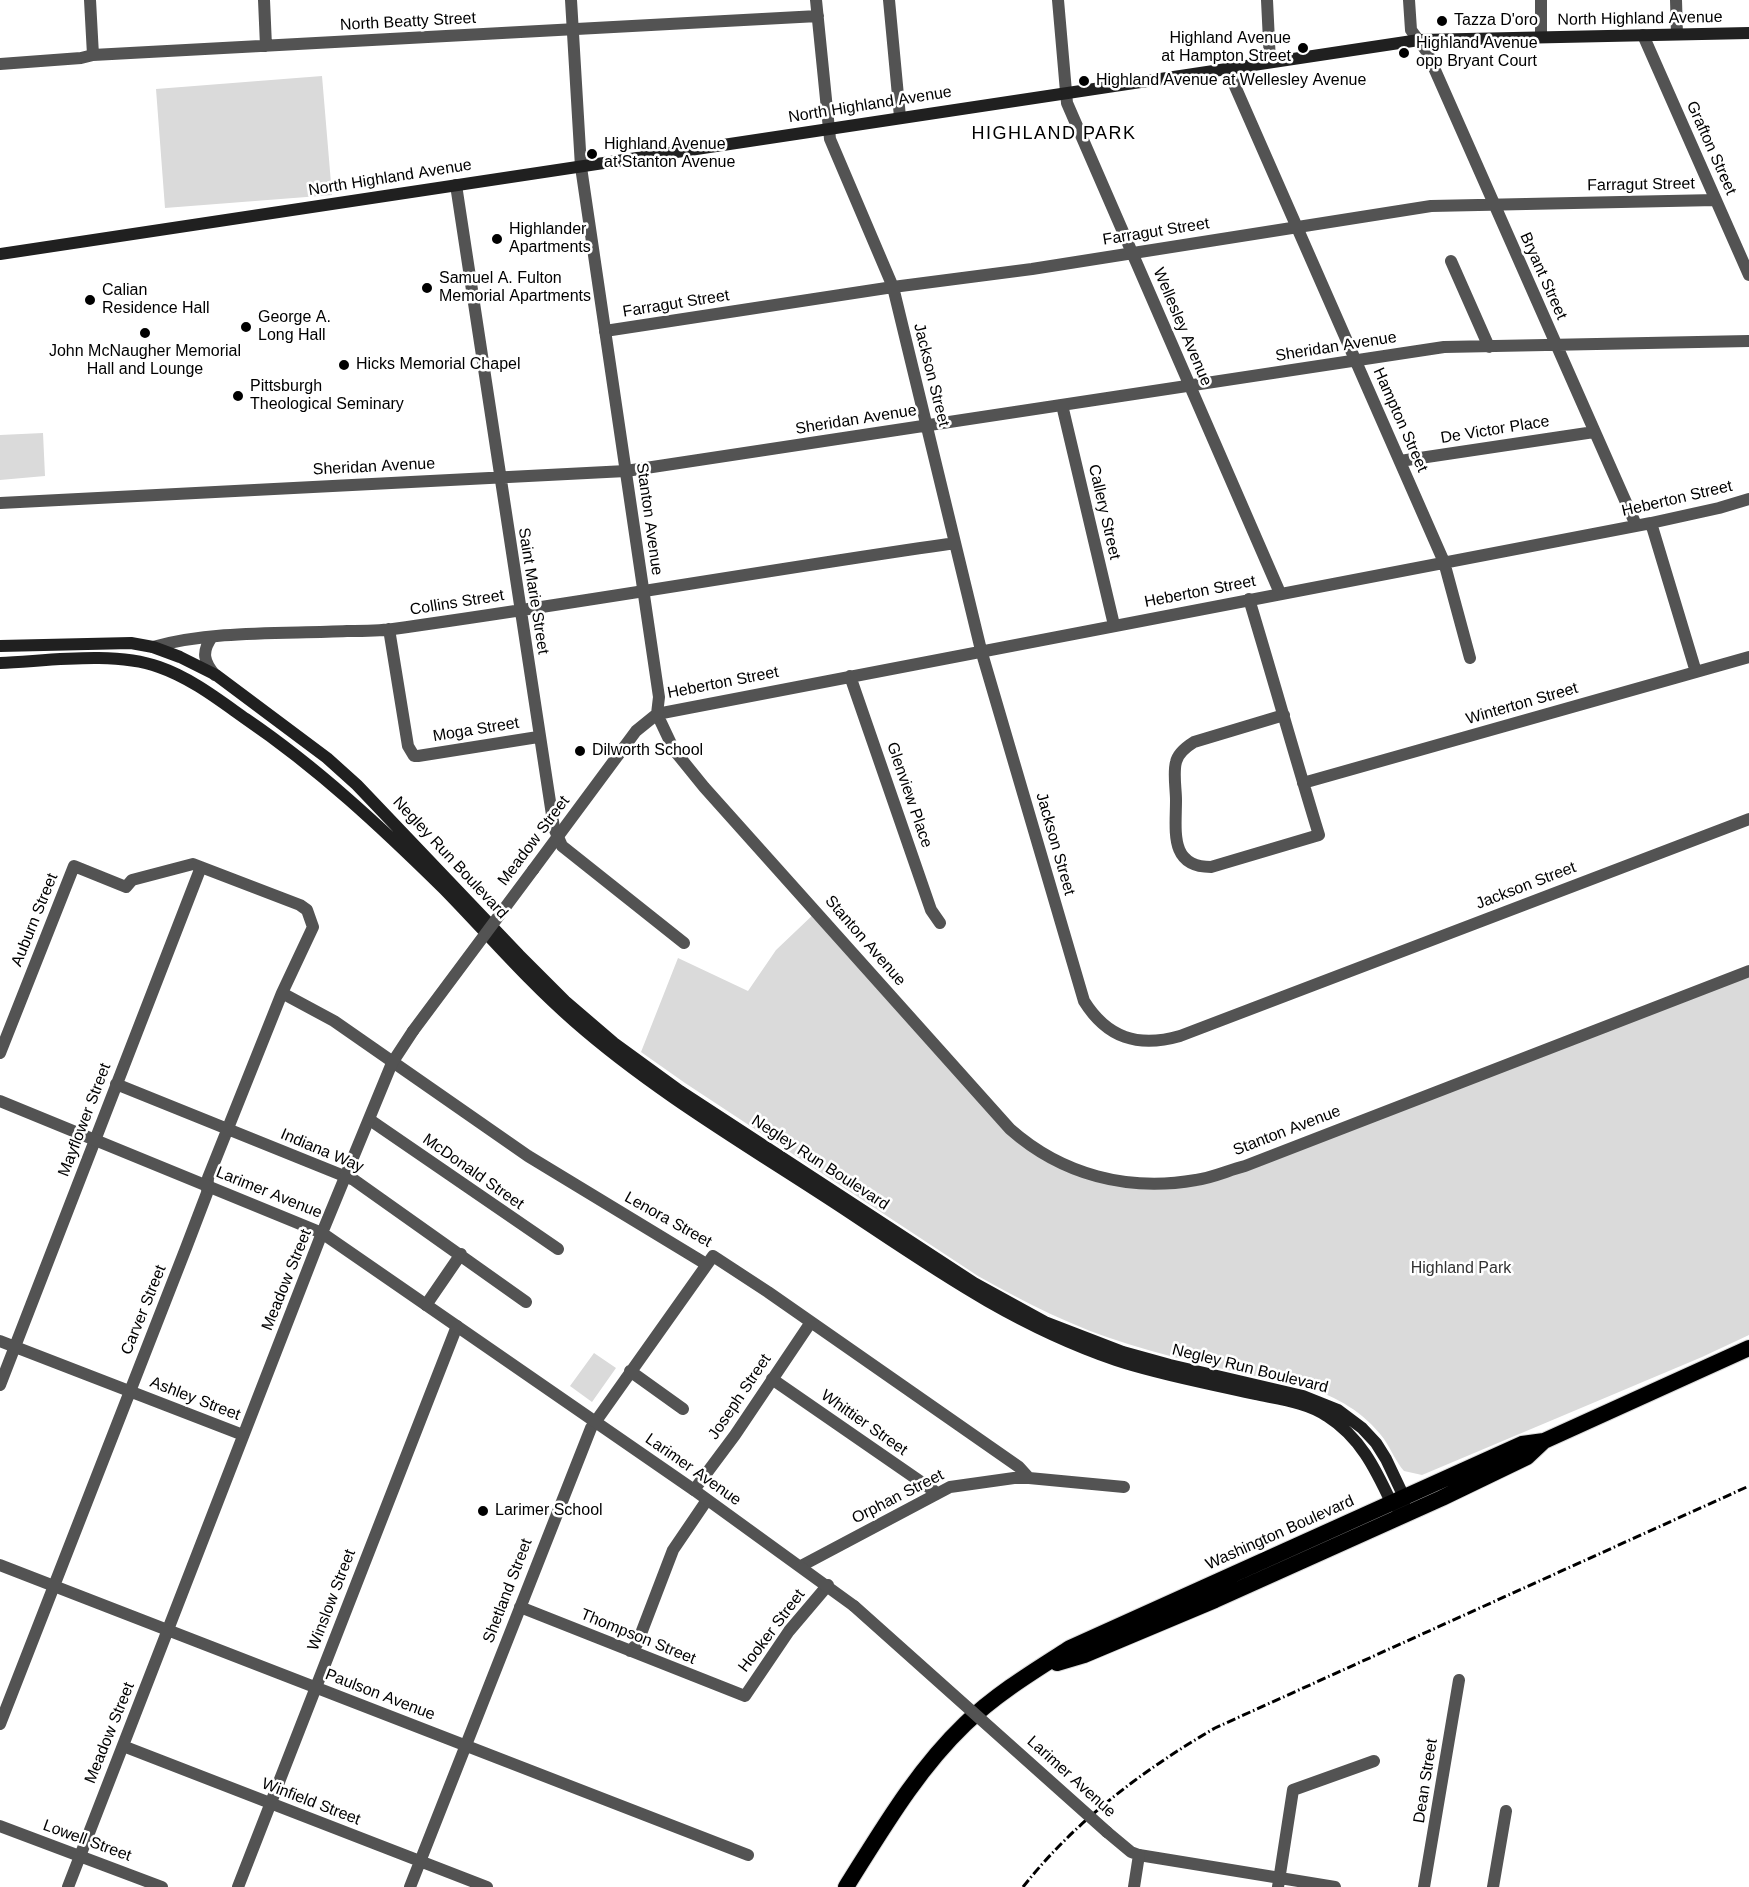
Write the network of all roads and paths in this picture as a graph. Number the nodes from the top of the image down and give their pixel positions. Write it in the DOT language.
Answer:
graph roads {
  1 [pos="90,0"];
  2 [pos="264,0"];
  3 [pos="571,0"];
  4 [pos="816,0"];
  5 [pos="890,0"];
  6 [pos="1058,0"];
  7 [pos="1267,0"];
  8 [pos="1409,0"];
  9 [pos="1540,0"];
  10 [pos="1676,0"];
  11 [pos="818,16"];
  12 [pos="573,29"];
  13 [pos="1749,33"];
  14 [pos="1677,34"];
  15 [pos="1643,35"];
  16 [pos="1541,37"];
  17 [pos="1419,40"];
  18 [pos="266,46"];
  19 [pos="93,55"];
  20 [pos="1270,62"];
  21 [pos="0,64"];
  22 [pos="1227,68"];
  23 [pos="1066,93"];
  24 [pos="900,117"];
  25 [pos="829,128"];
  26 [pos="581,167"];
  27 [pos="456,185"];
  28 [pos="1716,200"];
  29 [pos="1493,205"];
  30 [pos="1298,226"];
  31 [pos="1131,252"];
  32 [pos="0,254"];
  33 [pos="1451,261"];
  34 [pos="1749,275"];
  35 [pos="893,287"];
  36 [pos="605,332"];
  37 [pos="1749,341"];
  38 [pos="1555,345"];
  39 [pos="1489,347"];
  40 [pos="1356,360"];
  41 [pos="1189,386"];
  42 [pos="1062,405"];
  43 [pos="927,426"];
  44 [pos="1594,432"];
  45 [pos="1400,461"];
  46 [pos="626,471"];
  47 [pos="499,477"];
  48 [pos="1749,499"];
  49 [pos="0,503"];
  50 [pos="1651,523"];
  51 [pos="1635,525"];
  52 [pos="955,543"];
  53 [pos="1444,562"];
  54 [pos="644,592"];
  55 [pos="1280,593"];
  56 [pos="1249,599"];
  57 [pos="520,610"];
  58 [pos="1114,625"];
  59 [pos="389,629"];
  60 [pos="212,637"];
  61 [pos="0,646"];
  62 [pos="153,647"];
  63 [pos="981,650"];
  64 [pos="1749,657"];
  65 [pos="1470,658"];
  66 [pos="0,663"];
  67 [pos="1696,672"];
  68 [pos="216,675"];
  69 [pos="849,676"];
  70 [pos="657,714"];
  71 [pos="1284,715"];
  72 [pos="538,737"];
  73 [pos="1303,783"];
  74 [pos="1749,819"];
  75 [pos="558,836"];
  76 [pos="201,867"];
  77 [pos="307,910"];
  78 [pos="940,923"];
  79 [pos="684,943"];
  80 [pos="1749,971"];
  81 [pos="282,993"];
  82 [pos="0,1053"];
  83 [pos="392,1063"];
  84 [pos="116,1084"];
  85 [pos="0,1101"];
  86 [pos="370,1120"];
  87 [pos="228,1129"];
  88 [pos="96,1140"];
  89 [pos="346,1176"];
  90 [pos="208,1185"];
  91 [pos="322,1233"];
  92 [pos="558,1250"];
  93 [pos="461,1254"];
  94 [pos="706,1264"];
  95 [pos="526,1302"];
  96 [pos="426,1305"];
  97 [pos="811,1322"];
  98 [pos="458,1326"];
  99 [pos="0,1341"];
  100 [pos="15,1347"];
  101 [pos="1749,1348"];
  102 [pos="630,1371"];
  103 [pos="771,1379"];
  104 [pos="0,1385"];
  105 [pos="129,1391"];
  106 [pos="683,1408"];
  107 [pos="596,1422"];
  108 [pos="243,1435"];
  109 [pos="1544,1441"];
  110 [pos="1029,1478"];
  111 [pos="1124,1487"];
  112 [pos="694,1490"];
  113 [pos="937,1493"];
  114 [pos="1398,1499"];
  115 [pos="707,1500"];
  116 [pos="1405,1515"];
  117 [pos="0,1565"];
  118 [pos="801,1566"];
  119 [pos="828,1585"];
  120 [pos="53,1586"];
  121 [pos="520,1607"];
  122 [pos="168,1630"];
  123 [pos="630,1651"];
  124 [pos="1036,1671"];
  125 [pos="1459,1680"];
  126 [pos="315,1688"];
  127 [pos="745,1696"];
  128 [pos="0,1724"];
  129 [pos="466,1745"];
  130 [pos="123,1746"];
  131 [pos="1374,1761"];
  132 [pos="270,1804"];
  133 [pos="1506,1811"];
  134 [pos="0,1826"];
  135 [pos="748,1855"];
  136 [pos="1139,1855"];
  137 [pos="81,1856"];
  138 [pos="420,1861"];
  139 [pos="1278,1882"];
  140 [pos="68,1887"];
  141 [pos="162,1887"];
  142 [pos="238,1887"];
  143 [pos="410,1887"];
  144 [pos="487,1887"];
  145 [pos="846,1887"];
  146 [pos="1134,1887"];
  147 [pos="1335,1887"];
  148 [pos="1424,1887"];
  149 [pos="1493,1887"];
  1 -- 19 [label="street"];
  2 -- 18 [label="street"];
  3 -- 12 [label="street, Stanton Avenue"];
  4 -- 11 [label="street, Jackson Street"];
  5 -- 24 [label="street"];
  6 -- 23 [label="street, Wellesley Avenue"];
  7 -- 20 [label="street"];
  8 -- 17 [label="street, Bryant Street"];
  9 -- 16 [label="street"];
  10 -- 14 [label="street"];
  11 -- 12 [label="street, North Beatty Street"];
  11 -- 25 [label="street, Jackson Street"];
  12 -- 18 [label="street, North Beatty Street"];
  12 -- 26 [label="street, Stanton Avenue"];
  13 -- 14 [label="main road, North Highland Avenue"];
  14 -- 15 [label="main road, North Highland Avenue"];
  15 -- 16 [label="main road, North Highland Avenue"];
  15 -- 28 [label="street, Grafton Street"];
  16 -- 17 [label="main road, North Highland Avenue"];
  17 -- 20 [label="main road, North Highland Avenue"];
  17 -- 29 [label="street, Bryant Street"];
  18 -- 19 [label="street, North Beatty Street"];
  19 -- 21 [label="street, North Beatty Street"];
  20 -- 22 [label="main road, North Highland Avenue"];
  22 -- 23 [label="main road, North Highland Avenue"];
  22 -- 30 [label="street, Hampton Street"];
  23 -- 24 [label="main road, North Highland Avenue"];
  23 -- 31 [label="street, Wellesley Avenue"];
  24 -- 25 [label="main road, North Highland Avenue"];
  25 -- 26 [label="main road, North Highland Avenue"];
  25 -- 35 [label="street, Jackson Street"];
  26 -- 27 [label="main road, North Highland Avenue"];
  26 -- 36 [label="street, Stanton Avenue"];
  27 -- 32 [label="main road, North Highland Avenue"];
  27 -- 47 [label="street, Saint Marie Street"];
  28 -- 29 [label="street, Farragut Street"];
  28 -- 34 [label="street, Grafton Street"];
  29 -- 30 [label="street, Farragut Street"];
  29 -- 38 [label="street, Bryant Street"];
  30 -- 31 [label="street, Farragut Street"];
  30 -- 40 [label="street, Hampton Street"];
  31 -- 35 [label="street, Farragut Street"];
  31 -- 41 [label="street, Wellesley Avenue"];
  33 -- 39 [label="street"];
  35 -- 36 [label="street, Farragut Street"];
  35 -- 43 [label="street, Jackson Street"];
  36 -- 46 [label="street, Stanton Avenue"];
  37 -- 38 [label="street, Sheridan Avenue"];
  38 -- 39 [label="street, Sheridan Avenue"];
  38 -- 44 [label="street, Bryant Street"];
  39 -- 40 [label="street, Sheridan Avenue"];
  40 -- 41 [label="street, Sheridan Avenue"];
  40 -- 45 [label="street, Hampton Street"];
  41 -- 42 [label="street, Sheridan Avenue"];
  41 -- 55 [label="street, Wellesley Avenue"];
  42 -- 43 [label="street, Sheridan Avenue"];
  42 -- 58 [label="street, Callery Street"];
  43 -- 46 [label="street, Sheridan Avenue"];
  43 -- 52 [label="street, Jackson Street"];
  44 -- 45 [label="street, De Victor Place"];
  44 -- 51 [label="street, Bryant Street"];
  45 -- 53 [label="street, Hampton Street"];
  46 -- 47 [label="street, Sheridan Avenue"];
  46 -- 54 [label="street, Stanton Avenue"];
  47 -- 49 [label="street, Sheridan Avenue"];
  47 -- 57 [label="street, Saint Marie Street"];
  48 -- 50 [label="street, Heberton Street"];
  50 -- 51 [label="street, Heberton Street"];
  50 -- 67 [label="street"];
  51 -- 53 [label="street, Heberton Street"];
  52 -- 54 [label="street, Collins Street"];
  52 -- 63 [label="street, Jackson Street"];
  53 -- 55 [label="street, Heberton Street"];
  53 -- 65 [label="street, Hampton Street"];
  54 -- 57 [label="street, Collins Street"];
  54 -- 70 [label="street, Stanton Avenue"];
  55 -- 56 [label="street, Heberton Street"];
  56 -- 58 [label="street, Heberton Street"];
  56 -- 71 [label="street"];
  57 -- 59 [label="street, Collins Street"];
  57 -- 72 [label="street, Saint Marie Street"];
  58 -- 63 [label="street, Heberton Street"];
  59 -- 60 [label="street, Collins Street"];
  59 -- 72 [label="street, Moga Street"];
  60 -- 62 [label="street, Collins Street"];
  60 -- 68 [label="street"];
  61 -- 62 [label="main road, Negley Run Boulevard"];
  62 -- 68 [label="main road, Negley Run Boulevard"];
  63 -- 69 [label="street, Heberton Street"];
  63 -- 74 [label="street, Jackson Street"];
  64 -- 67 [label="street, Winterton Street"];
  66 -- 114 [label="main road, Negley Run Boulevard"];
  67 -- 73 [label="street, Winterton Street"];
  68 -- 114 [label="main road, Negley Run Boulevard"];
  69 -- 70 [label="street, Heberton Street"];
  69 -- 78 [label="street, Glenview Place"];
  70 -- 75 [label="street, Meadow Street"];
  70 -- 80 [label="street, Stanton Avenue"];
  71 -- 73 [label="street"];
  71 -- 73 [label="street"];
  72 -- 75 [label="street, Saint Marie Street"];
  75 -- 79 [label="street, Saint Marie Street"];
  75 -- 83 [label="street, Meadow Street, bridge"];
  76 -- 77 [label="street, Auburn Street"];
  76 -- 82 [label="street, Auburn Street"];
  76 -- 84 [label="street, Mayflower Street"];
  77 -- 81 [label="street, Carver Street"];
  81 -- 83 [label="street, Lenora Street"];
  81 -- 87 [label="street, Carver Street"];
  83 -- 86 [label="street, Meadow Street"];
  83 -- 94 [label="street, Lenora Street"];
  84 -- 87 [label="street, Indiana Way"];
  84 -- 88 [label="street, Mayflower Street"];
  85 -- 88 [label="street, Larimer Avenue"];
  86 -- 89 [label="street, Meadow Street"];
  86 -- 92 [label="street, McDonald Street"];
  87 -- 89 [label="street, Indiana Way"];
  87 -- 90 [label="street, Carver Street"];
  88 -- 90 [label="street, Larimer Avenue"];
  88 -- 100 [label="street, Mayflower Street"];
  89 -- 91 [label="street, Meadow Street"];
  89 -- 93 [label="street, Indiana Way"];
  90 -- 91 [label="street, Larimer Avenue"];
  90 -- 105 [label="street, Carver Street"];
  91 -- 96 [label="street, Larimer Avenue"];
  91 -- 108 [label="street, Meadow Street"];
  93 -- 95 [label="street, Indiana Way"];
  93 -- 96 [label="street"];
  94 -- 97 [label="street, Lenora Street"];
  94 -- 102 [label="street, Shetland Street"];
  96 -- 98 [label="street, Larimer Avenue"];
  97 -- 103 [label="street, Joseph Street"];
  97 -- 110 [label="street, Lenora Street"];
  98 -- 107 [label="street, Larimer Avenue"];
  98 -- 126 [label="street, Winslow Street"];
  99 -- 100 [label="street, Ashley Street"];
  100 -- 104 [label="street, Mayflower Street"];
  100 -- 105 [label="street, Ashley Street"];
  101 -- 109 [label="highway, Washington Boulevard"];
  102 -- 106 [label="street"];
  102 -- 107 [label="street, Shetland Street"];
  103 -- 112 [label="street, Joseph Street"];
  103 -- 113 [label="street, Whittier Street"];
  105 -- 108 [label="street, Ashley Street"];
  105 -- 120 [label="street, Carver Street"];
  107 -- 112 [label="street, Larimer Avenue"];
  107 -- 121 [label="street, Shetland Street"];
  108 -- 122 [label="street, Meadow Street"];
  109 -- 114 [label="highway, Washington Boulevard"];
  109 -- 116 [label="highway, Washington Boulevard"];
  110 -- 111 [label="street, Orphan Street"];
  110 -- 113 [label="street, Orphan Street"];
  112 -- 115 [label="street, Larimer Avenue"];
  113 -- 118 [label="street, Orphan Street"];
  114 -- 116 [label="main road, Negley Run Boulevard"];
  114 -- 124 [label="highway, Washington Boulevard"];
  115 -- 118 [label="street, Larimer Avenue"];
  115 -- 123 [label="street"];
  116 -- 124 [label="highway, Washington Boulevard"];
  117 -- 120 [label="street, Paulson Avenue"];
  118 -- 119 [label="street, Larimer Avenue"];
  119 -- 127 [label="street, Hooker Street"];
  119 -- 136 [label="street, Larimer Avenue, bridge"];
  120 -- 122 [label="street, Paulson Avenue"];
  120 -- 128 [label="street, Carver Street"];
  121 -- 123 [label="street, Thompson Street"];
  121 -- 129 [label="street, Shetland Street"];
  122 -- 126 [label="street, Paulson Avenue"];
  122 -- 130 [label="street, Meadow Street"];
  123 -- 127 [label="street, Thompson Street"];
  124 -- 145 [label="highway, Washington Boulevard"];
  125 -- 148 [label="street, Dean Street"];
  126 -- 129 [label="street, Paulson Avenue"];
  126 -- 132 [label="street, Winslow Street"];
  129 -- 135 [label="street, Paulson Avenue"];
  129 -- 138 [label="street, Shetland Street"];
  130 -- 132 [label="street, Winfield Street"];
  130 -- 137 [label="street, Meadow Street"];
  131 -- 139 [label="street"];
  132 -- 138 [label="street, Winfield Street"];
  132 -- 142 [label="street, Winslow Street"];
  133 -- 149 [label="street"];
  134 -- 137 [label="street, Lowell Street"];
  136 -- 139 [label="street, Larimer Avenue"];
  136 -- 146 [label="street"];
  137 -- 140 [label="street, Meadow Street"];
  137 -- 141 [label="street, Lowell Street"];
  138 -- 143 [label="street, Shetland Street"];
  138 -- 144 [label="street, Winfield Street"];
  139 -- 147 [label="street, Larimer Avenue"];
}
